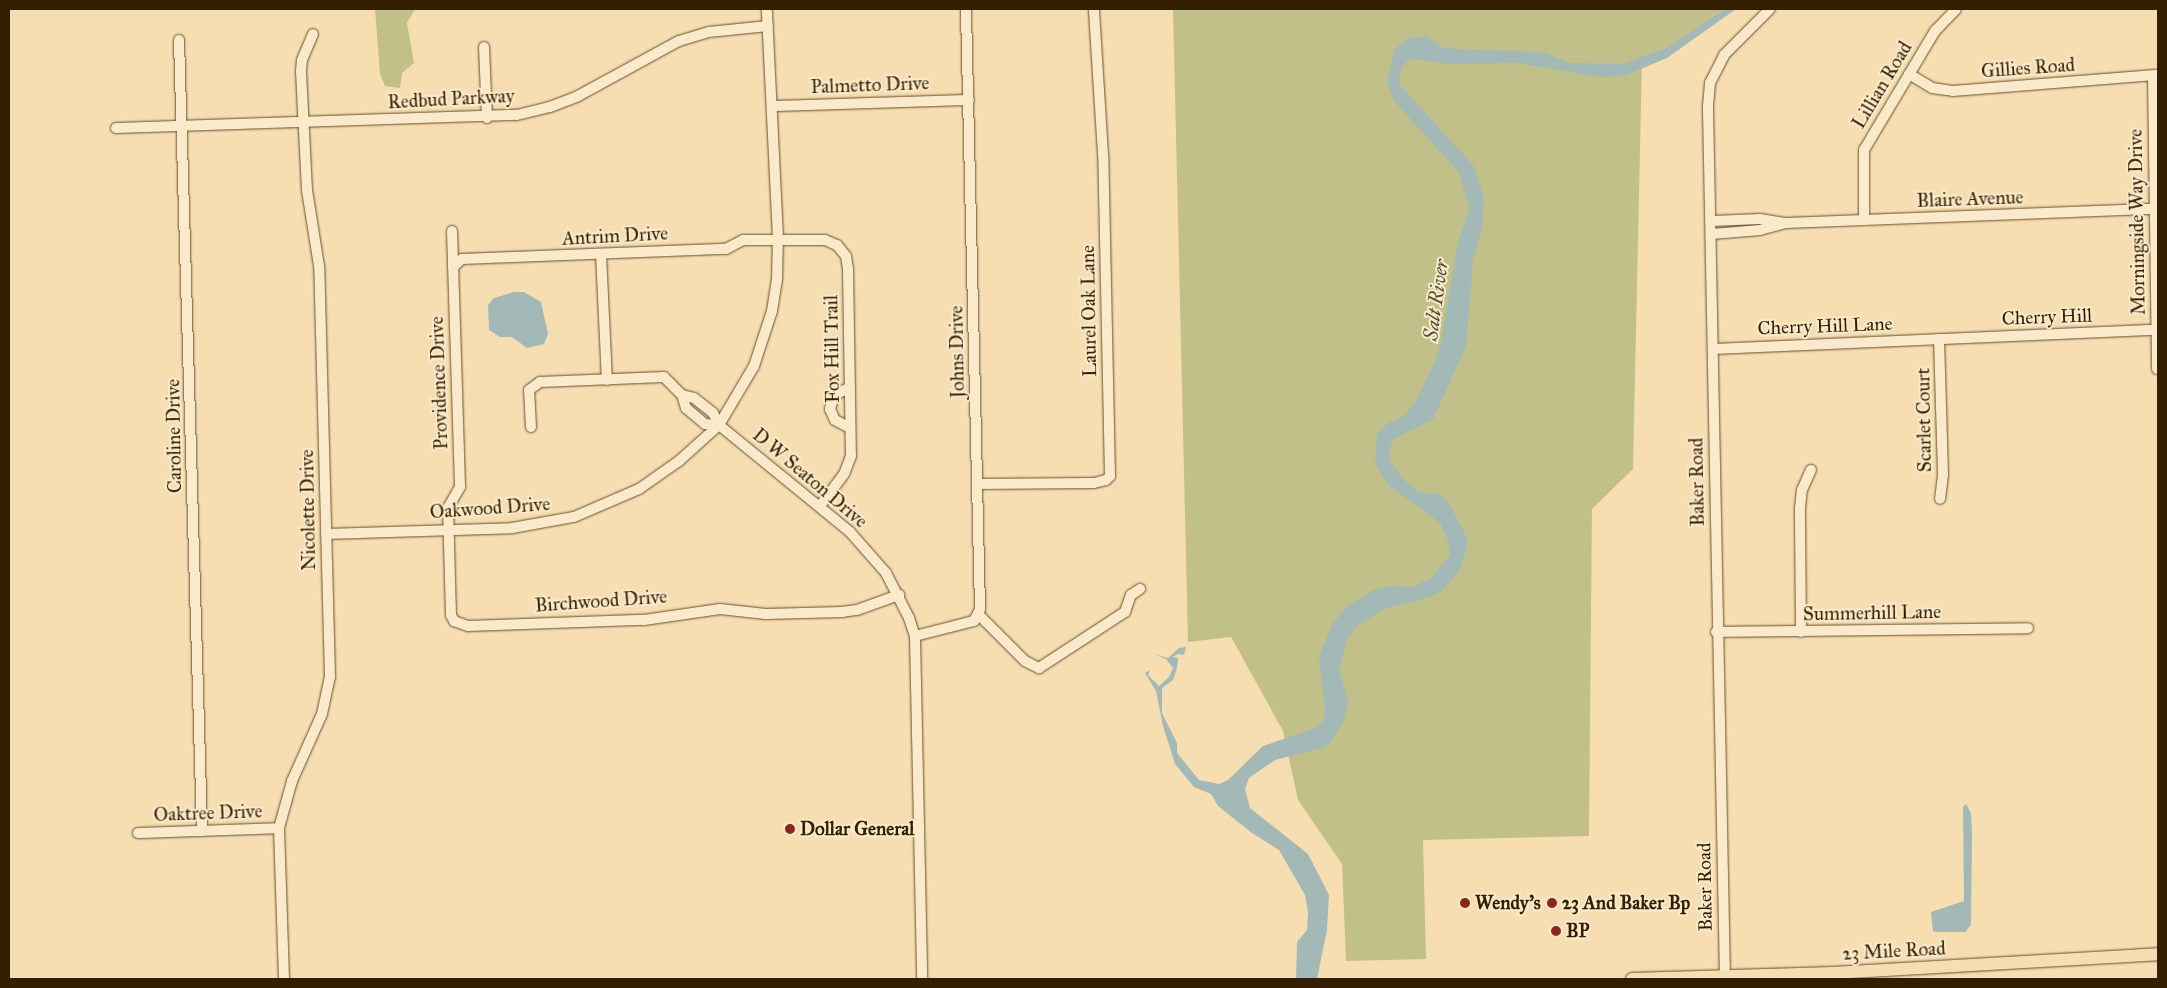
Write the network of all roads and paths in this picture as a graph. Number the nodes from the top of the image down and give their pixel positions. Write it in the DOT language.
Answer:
graph roads {
  1 [pos="767,9"];
  2 [pos="1094,9"];
  3 [pos="1770,9"];
  4 [pos="1956,9"];
  5 [pos="966,14"];
  6 [pos="768,26"];
  7 [pos="313,34"];
  8 [pos="179,40"];
  9 [pos="484,47"];
  10 [pos="1909,74"];
  11 [pos="2155,76"];
  12 [pos="969,100"];
  13 [pos="773,106"];
  14 [pos="487,118"];
  15 [pos="304,122"];
  16 [pos="116,128"];
  17 [pos="183,128"];
  18 [pos="2155,209"];
  19 [pos="1864,220"];
  20 [pos="1712,221"];
  21 [pos="1786,223"];
  22 [pos="452,232"];
  23 [pos="1712,234"];
  24 [pos="778,238"];
  25 [pos="601,254"];
  26 [pos="453,267"];
  27 [pos="2156,330"];
  28 [pos="1939,339"];
  29 [pos="1713,349"];
  30 [pos="2157,369"];
  31 [pos="607,380"];
  32 [pos="850,387"];
  33 [pos="719,425"];
  34 [pos="531,427"];
  35 [pos="850,428"];
  36 [pos="1811,470"];
  37 [pos="977,484"];
  38 [pos="1940,499"];
  39 [pos="820,506"];
  40 [pos="449,530"];
  41 [pos="326,534"];
  42 [pos="1140,589"];
  43 [pos="899,595"];
  44 [pos="979,615"];
  45 [pos="2028,628"];
  46 [pos="1716,632"];
  47 [pos="1801,632"];
  48 [pos="915,636"];
  49 [pos="279,828"];
  50 [pos="202,831"];
  51 [pos="138,833"];
  52 [pos="2158,954"];
  53 [pos="1725,978"];
  54 [pos="284,979"];
  55 [pos="922,979"];
  56 [pos="1632,979"];
  1 -- 6 [label="street"];
  2 -- 37 [label="street, Laurel Oak Lane"];
  3 -- 20 [label="street, Baker Road"];
  4 -- 10 [label="street, Lillian Road"];
  5 -- 12 [label="street, Johns Drive"];
  6 -- 13 [label="street"];
  6 -- 14 [label="street, Redbud Parkway"];
  7 -- 15 [label="street, Nicolette Drive"];
  8 -- 17 [label="street, Caroline Drive"];
  9 -- 14 [label="street"];
  10 -- 11 [label="street, Gillies Road"];
  10 -- 19 [label="street, Lillian Road"];
  11 -- 18 [label="street, Morningside Way Drive"];
  12 -- 13 [label="street, Palmetto Drive"];
  12 -- 37 [label="street, Johns Drive"];
  13 -- 24 [label="street"];
  14 -- 15 [label="street, Redbud Parkway"];
  15 -- 17 [label="street, Redbud Parkway"];
  15 -- 41 [label="street, Nicolette Drive"];
  16 -- 17 [label="street, Redbud Parkway"];
  17 -- 50 [label="street, Caroline Drive"];
  18 -- 19 [label="street, Blaire Avenue"];
  18 -- 27 [label="street, Morningside Way Drive"];
  19 -- 21 [label="street, Blaire Avenue"];
  20 -- 21 [label="street, Blaire Avenue"];
  20 -- 23 [label="street, Baker Road"];
  21 -- 23 [label="street, Blaire Avenue"];
  22 -- 26 [label="street, Providence Drive"];
  23 -- 29 [label="street, Baker Road"];
  24 -- 25 [label="street, Antrim Drive"];
  24 -- 32 [label="street, Fox Hill Trail"];
  24 -- 33 [label="street"];
  25 -- 26 [label="street, Antrim Drive"];
  25 -- 31 [label="street"];
  26 -- 40 [label="street, Providence Drive"];
  27 -- 28 [label="street, Cherry Hill"];
  27 -- 30 [label="street, Morningside Way Drive"];
  28 -- 29 [label="street, Cherry Hill Lane"];
  28 -- 38 [label="street, Scarlet Court"];
  29 -- 46 [label="street, Baker Road"];
  31 -- 33 [label="street, D W Seaton Drive"];
  31 -- 34 [label="street, D W Seaton Drive"];
  32 -- 35 [label="street, Fox Hill Trail"];
  32 -- 35 [label="street"];
  33 -- 39 [label="street, D W Seaton Drive"];
  33 -- 40 [label="street, Oakwood Drive"];
  35 -- 39 [label="street, Fox Hill Trail"];
  36 -- 47 [label="street"];
  37 -- 44 [label="street, Johns Drive"];
  39 -- 43 [label="street, D W Seaton Drive"];
  40 -- 41 [label="street, Oakwood Drive"];
  40 -- 43 [label="street, Birchwood Drive"];
  41 -- 49 [label="street, Nicolette Drive"];
  42 -- 44 [label="street"];
  43 -- 48 [label="street, D W Seaton Drive"];
  44 -- 48 [label="street"];
  45 -- 47 [label="street, Summerhill Lane"];
  46 -- 47 [label="street, Summerhill Lane"];
  46 -- 53 [label="street, Baker Road"];
  48 -- 55 [label="street, D W Seaton Drive"];
  49 -- 50 [label="street, Oaktree Drive"];
  49 -- 54 [label="street, Nicolette Drive"];
  50 -- 51 [label="street, Oaktree Drive"];
  52 -- 53 [label="main road, 23 Mile Road"];
  53 -- 56 [label="main road, 23 Mile Road"];
}
